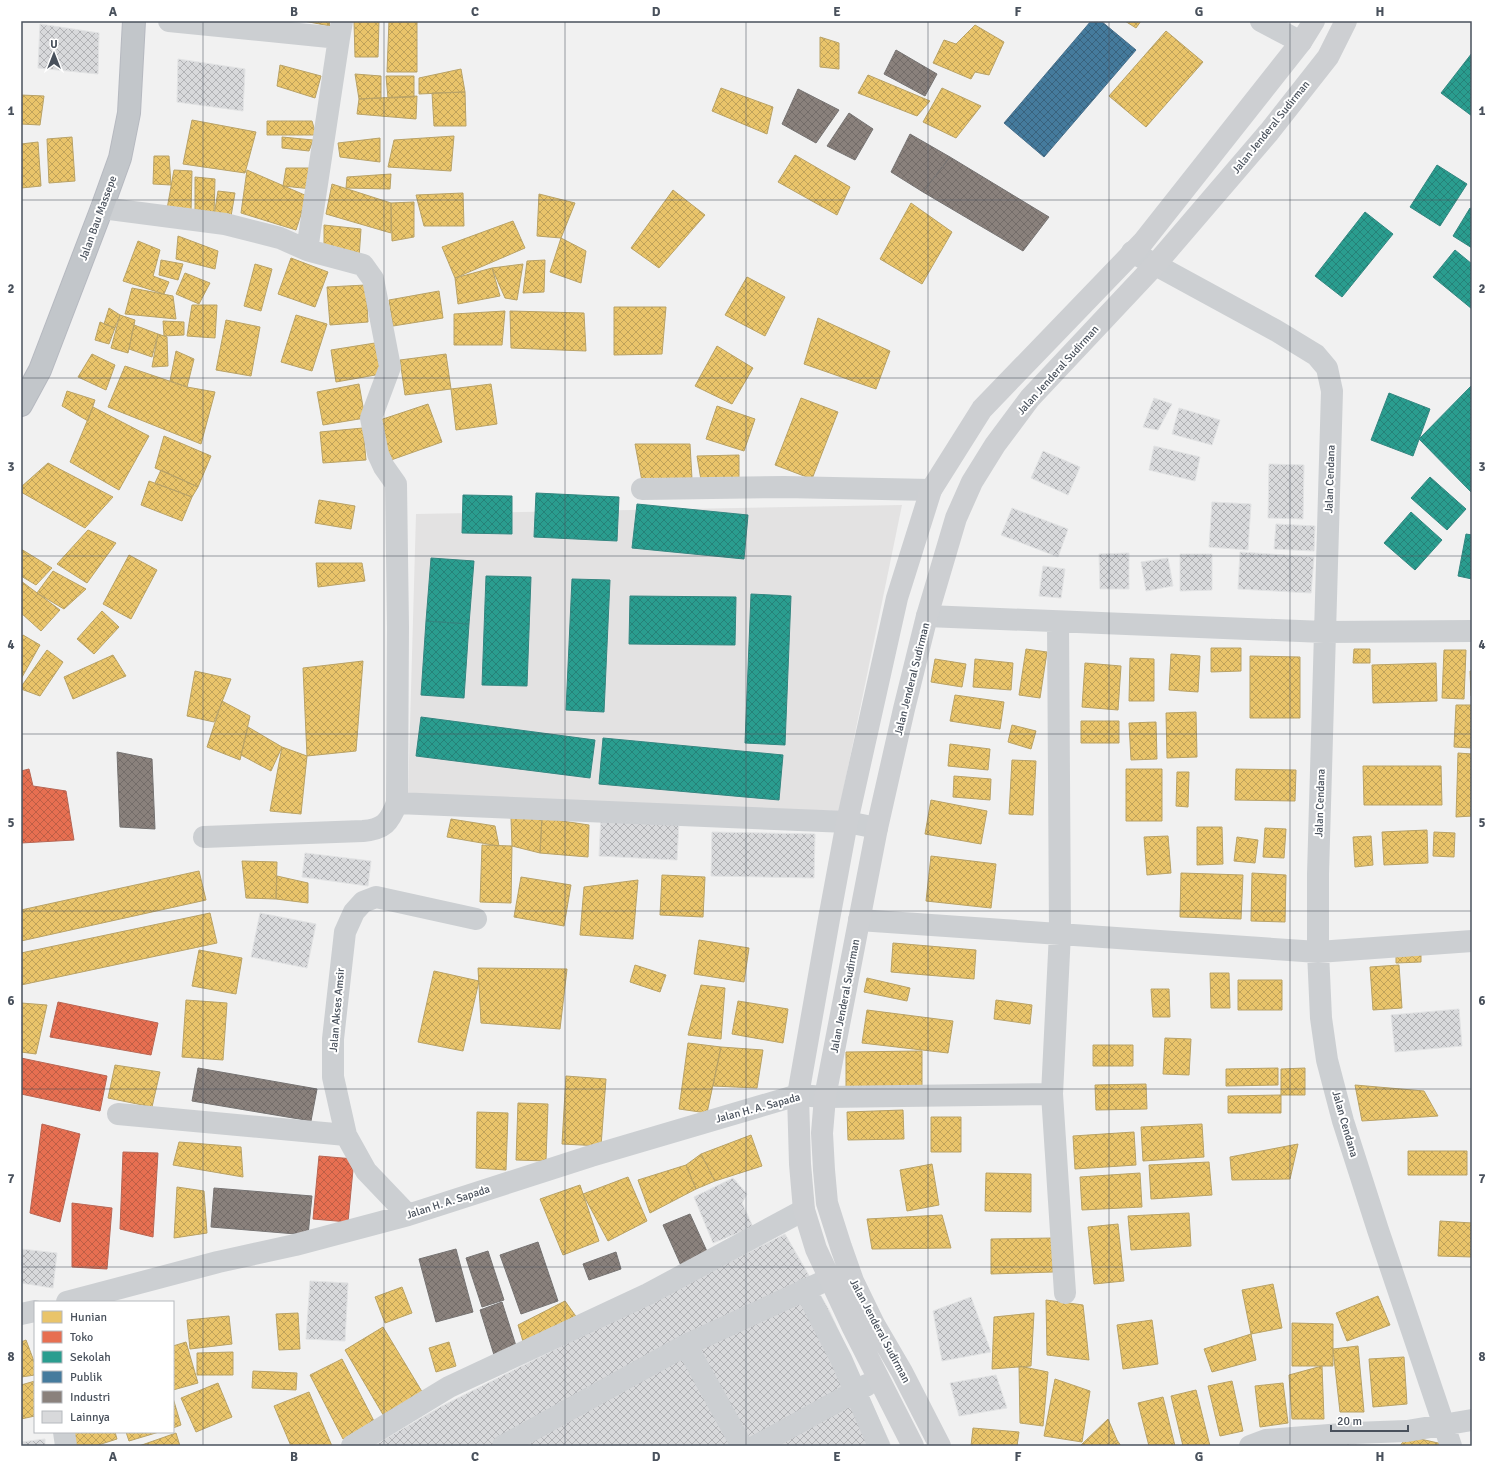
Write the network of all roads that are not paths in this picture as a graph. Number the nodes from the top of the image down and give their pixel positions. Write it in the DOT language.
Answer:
graph roads {
  1 [pos="134,21"];
  2 [pos="169,21"];
  3 [pos="1261,21"];
  4 [pos="1314,21"];
  5 [pos="1346,21"];
  6 [pos="341,29"];
  7 [pos="1301,42"];
  8 [pos="102,208"];
  9 [pos="307,250"];
  10 [pos="1132,252"];
  11 [pos="1155,265"];
  12 [pos="21,405"];
  13 [pos="642,489"];
  14 [pos="931,490"];
  15 [pos="927,616"];
  16 [pos="1058,622"];
  17 [pos="1472,631"];
  18 [pos="1324,632"];
  19 [pos="397,803"];
  20 [pos="847,822"];
  21 [pos="877,828"];
  22 [pos="204,837"];
  23 [pos="476,919"];
  24 [pos="859,920"];
  25 [pos="1060,933"];
  26 [pos="1472,941"];
  27 [pos="1318,952"];
  28 [pos="1052,1094"];
  29 [pos="798,1095"];
  30 [pos="825,1097"];
  31 [pos="118,1114"];
  32 [pos="346,1135"];
  33 [pos="804,1210"];
  34 [pos="408,1215"];
  35 [pos="829,1279"];
  36 [pos="805,1289"];
  37 [pos="1065,1293"];
  38 [pos="71,1301"];
  39 [pos="34,1311"];
  40 [pos="21,1314"];
  41 [pos="686,1345"];
  42 [pos="879,1379"];
  43 [pos="855,1392"];
  44 [pos="1472,1420"];
  45 [pos="1444,1425"];
  46 [pos="64,1433"];
  47 [pos="1261,1444"];
  48 [pos="66,1446"];
  49 [pos="352,1446"];
  50 [pos="503,1446"];
  51 [pos="742,1446"];
  52 [pos="756,1446"];
  53 [pos="879,1446"];
  54 [pos="913,1446"];
  55 [pos="940,1446"];
  56 [pos="1451,1446"];
  1 -- 8 [label="highway, Jalan Bau Massepe"];
  2 -- 6 [label="street"];
  3 -- 7 [label="street"];
  4 -- 7 [label="main road, Jalan Jenderal Sudirman"];
  5 -- 11 [label="main road, Jalan Jenderal Sudirman"];
  6 -- 9 [label="street"];
  7 -- 10 [label="main road, Jalan Jenderal Sudirman"];
  8 -- 9 [label="street"];
  8 -- 12 [label="highway, Jalan Bau Massepe"];
  9 -- 19 [label="street"];
  10 -- 11 [label="street, Jalan Cendana"];
  10 -- 14 [label="main road, Jalan Jenderal Sudirman"];
  11 -- 15 [label="main road, Jalan Jenderal Sudirman"];
  11 -- 18 [label="street, Jalan Cendana"];
  13 -- 14 [label="street"];
  14 -- 20 [label="main road, Jalan Jenderal Sudirman"];
  15 -- 16 [label="street"];
  15 -- 21 [label="main road, Jalan Jenderal Sudirman"];
  16 -- 18 [label="street"];
  16 -- 25 [label="street"];
  17 -- 18 [label="street"];
  18 -- 27 [label="street, Jalan Cendana"];
  19 -- 20 [label="street"];
  19 -- 22 [label="street"];
  20 -- 21 [label="street"];
  20 -- 29 [label="main road, Jalan Jenderal Sudirman"];
  21 -- 24 [label="main road, Jalan Jenderal Sudirman"];
  23 -- 32 [label="street, Jalan Akses Amsir"];
  24 -- 25 [label="street"];
  24 -- 30 [label="main road, Jalan Jenderal Sudirman"];
  25 -- 27 [label="street"];
  25 -- 28 [label="street"];
  26 -- 27 [label="street"];
  27 -- 45 [label="street, Jalan Cendana"];
  28 -- 30 [label="street, Jalan H. A. Sapada"];
  28 -- 37 [label="street"];
  29 -- 30 [label="street, Jalan H. A. Sapada"];
  29 -- 33 [label="main road, Jalan Jenderal Sudirman"];
  29 -- 34 [label="street, Jalan H. A. Sapada"];
  30 -- 55 [label="main road, Jalan Jenderal Sudirman"];
  31 -- 32 [label="street"];
  32 -- 34 [label="street, Jalan Akses Amsir"];
  33 -- 35 [label="main road, Jalan Jenderal Sudirman"];
  33 -- 49 [label="street"];
  34 -- 38 [label="street, Jalan H. A. Sapada"];
  35 -- 36 [label="street"];
  35 -- 42 [label="main road, Jalan Jenderal Sudirman"];
  36 -- 41 [label="street"];
  36 -- 43 [label="street"];
  39 -- 40 [label="street"];
  41 -- 50 [label="street"];
  41 -- 51 [label="street"];
  42 -- 43 [label="street"];
  42 -- 54 [label="main road, Jalan Jenderal Sudirman"];
  43 -- 52 [label="street"];
  43 -- 53 [label="street"];
  44 -- 45 [label="street"];
  45 -- 47 [label="street"];
  45 -- 56 [label="street, Jalan Cendana"];
  46 -- 48 [label="street"];
}
